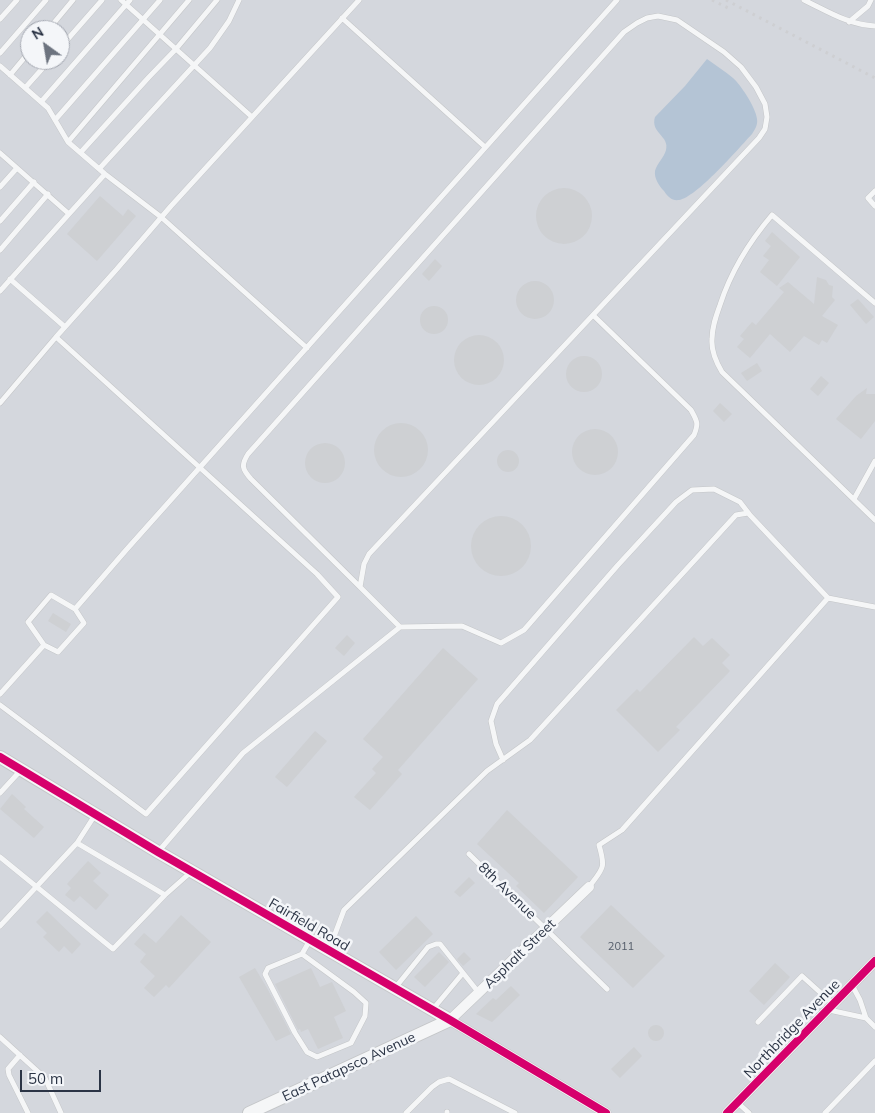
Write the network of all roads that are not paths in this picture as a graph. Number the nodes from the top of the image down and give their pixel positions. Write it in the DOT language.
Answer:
graph roads {
  1 [pos="17,0"];
  2 [pos="46,0"];
  3 [pos="73,0"];
  4 [pos="102,0"];
  5 [pos="121,0"];
  6 [pos="160,0"];
  7 [pos="189,0"];
  8 [pos="217,0"];
  9 [pos="239,0"];
  10 [pos="359,0"];
  11 [pos="616,0"];
  12 [pos="804,0"];
  13 [pos="871,0"];
  14 [pos="128,2"];
  15 [pos="342,18"];
  16 [pos="0,19"];
  17 [pos="143,19"];
  18 [pos="56,20"];
  19 [pos="849,22"];
  20 [pos="875,26"];
  21 [pos="160,34"];
  22 [pos="70,37"];
  23 [pos="176,48"];
  24 [pos="0,53"];
  25 [pos="20,62"];
  26 [pos="194,65"];
  27 [pos="0,66"];
  28 [pos="41,70"];
  29 [pos="10,74"];
  30 [pos="25,88"];
  31 [pos="41,102"];
  32 [pos="252,118"];
  33 [pos="55,120"];
  34 [pos="68,142"];
  35 [pos="485,148"];
  36 [pos="81,152"];
  37 [pos="0,153"];
  38 [pos="17,168"];
  39 [pos="99,169"];
  40 [pos="105,174"];
  41 [pos="34,182"];
  42 [pos="0,187"];
  43 [pos="875,191"];
  44 [pos="48,194"];
  45 [pos="875,206"];
  46 [pos="70,214"];
  47 [pos="162,217"];
  48 [pos="0,221"];
  49 [pos="0,250"];
  50 [pos="10,279"];
  51 [pos="0,291"];
  52 [pos="875,303"];
  53 [pos="592,314"];
  54 [pos="65,327"];
  55 [pos="56,337"];
  56 [pos="306,348"];
  57 [pos="0,403"];
  58 [pos="875,461"];
  59 [pos="200,467"];
  60 [pos="854,498"];
  61 [pos="750,515"];
  62 [pos="875,520"];
  63 [pos="360,587"];
  64 [pos="828,598"];
  65 [pos="875,607"];
  66 [pos="75,609"];
  67 [pos="400,627"];
  68 [pos="44,645"];
  69 [pos="0,694"];
  70 [pos="0,705"];
  71 [pos="0,757"];
  72 [pos="503,760"];
  73 [pos="21,770"];
  74 [pos="0,794"];
  75 [pos="96,815"];
  76 [pos="77,843"];
  77 [pos="158,852"];
  78 [pos="469,854"];
  79 [pos="0,857"];
  80 [pos="191,872"];
  81 [pos="36,887"];
  82 [pos="589,887"];
  83 [pos="165,894"];
  84 [pos="0,926"];
  85 [pos="546,929"];
  86 [pos="310,940"];
  87 [pos="329,951"];
  88 [pos="302,954"];
  89 [pos="875,961"];
  90 [pos="463,973"];
  91 [pos="852,985"];
  92 [pos="395,989"];
  93 [pos="606,989"];
  94 [pos="479,993"];
  95 [pos="831,1007"];
  96 [pos="432,1010"];
  97 [pos="866,1018"];
  98 [pos="450,1020"];
  99 [pos="758,1022"];
  100 [pos="875,1027"];
  101 [pos="0,1037"];
  102 [pos="20,1055"];
  103 [pos="875,1061"];
  104 [pos="738,1102"];
  105 [pos="28,1113"];
  106 [pos="61,1113"];
  107 [pos="249,1113"];
  108 [pos="406,1113"];
  109 [pos="515,1113"];
  110 [pos="606,1113"];
  111 [pos="727,1113"];
  112 [pos="749,1113"];
  113 [pos="825,1113"];
  1 -- 16 [label="lane"];
  2 -- 24 [label="lane"];
  3 -- 18 [label="lane"];
  4 -- 22 [label="lane"];
  5 -- 14 [label="lane"];
  6 -- 17 [label="lane"];
  7 -- 21 [label="lane"];
  8 -- 23 [label="lane"];
  9 -- 26 [label="lane"];
  10 -- 15 [label="lane"];
  11 -- 35 [label="lane"];
  12 -- 19 [label="lane"];
  13 -- 19 [label="lane"];
  14 -- 17 [label="lane"];
  14 -- 31 [label="lane"];
  15 -- 32 [label="lane"];
  15 -- 35 [label="lane"];
  17 -- 21 [label="lane"];
  17 -- 33 [label="lane"];
  19 -- 20 [label="lane"];
  21 -- 23 [label="lane"];
  21 -- 34 [label="lane"];
  23 -- 26 [label="lane"];
  23 -- 36 [label="lane"];
  25 -- 29 [label="lane"];
  26 -- 32 [label="lane"];
  26 -- 39 [label="lane"];
  27 -- 29 [label="lane"];
  28 -- 30 [label="lane"];
  29 -- 30 [label="lane"];
  30 -- 31 [label="lane"];
  31 -- 33 [label="lane"];
  32 -- 47 [label="lane"];
  33 -- 34 [label="lane"];
  34 -- 36 [label="lane"];
  35 -- 56 [label="lane"];
  36 -- 39 [label="lane"];
  37 -- 38 [label="lane"];
  38 -- 41 [label="lane"];
  38 -- 42 [label="lane"];
  39 -- 40 [label="lane"];
  40 -- 46 [label="lane"];
  40 -- 47 [label="lane"];
  41 -- 44 [label="lane"];
  41 -- 48 [label="lane"];
  43 -- 45 [label="lane"];
  44 -- 46 [label="lane"];
  44 -- 49 [label="lane"];
  46 -- 50 [label="lane"];
  47 -- 54 [label="lane"];
  47 -- 56 [label="lane"];
  50 -- 51 [label="lane"];
  50 -- 54 [label="lane"];
  52 -- 60 [label="lane"];
  53 -- 63 [label="lane"];
  53 -- 63 [label="lane"];
  53 -- 67 [label="lane"];
  54 -- 55 [label="lane"];
  55 -- 57 [label="lane"];
  55 -- 59 [label="lane"];
  56 -- 59 [label="lane"];
  58 -- 60 [label="lane"];
  59 -- 66 [label="lane"];
  59 -- 70 [label="lane"];
  60 -- 62 [label="lane"];
  61 -- 64 [label="lane"];
  61 -- 72 [label="lane"];
  61 -- 72 [label="lane"];
  63 -- 67 [label="lane"];
  64 -- 65 [label="lane"];
  64 -- 82 [label="lane"];
  66 -- 68 [label="lane"];
  66 -- 68 [label="lane"];
  67 -- 77 [label="lane"];
  68 -- 69 [label="lane"];
  71 -- 73 [label="street, Fairfield Road"];
  72 -- 87 [label="lane"];
  73 -- 74 [label="lane"];
  73 -- 75 [label="street, Fairfield Road"];
  75 -- 76 [label="lane"];
  75 -- 77 [label="street, Fairfield Road"];
  76 -- 81 [label="lane"];
  76 -- 83 [label="lane"];
  77 -- 80 [label="street, Fairfield Road"];
  78 -- 85 [label="lane, 8th Avenue"];
  79 -- 81 [label="lane"];
  80 -- 83 [label="lane"];
  80 -- 86 [label="street, Fairfield Road"];
  81 -- 83 [label="lane"];
  81 -- 84 [label="lane"];
  82 -- 85 [label="street, Asphalt Street"];
  85 -- 93 [label="lane, 8th Avenue"];
  85 -- 94 [label="street, Asphalt Street"];
  86 -- 87 [label="street, Fairfield Road"];
  86 -- 88 [label="lane"];
  87 -- 92 [label="street, Fairfield Road"];
  88 -- 88 [label="lane"];
  89 -- 91 [label="street, Northbridge Avenue"];
  90 -- 92 [label="lane"];
  90 -- 94 [label="lane"];
  90 -- 96 [label="lane"];
  91 -- 95 [label="street, Northbridge Avenue"];
  91 -- 97 [label="lane"];
  92 -- 96 [label="street, Fairfield Road"];
  94 -- 98 [label="street, Asphalt Street"];
  95 -- 97 [label="lane"];
  95 -- 99 [label="lane"];
  95 -- 104 [label="street, Northbridge Avenue"];
  96 -- 98 [label="street, Fairfield Road"];
  97 -- 100 [label="lane"];
  98 -- 107 [label="street, East Patapsco Avenue"];
  98 -- 110 [label="street, Fairfield Road"];
  101 -- 102 [label="lane"];
  102 -- 105 [label="lane"];
  102 -- 106 [label="lane"];
  103 -- 113 [label="lane"];
  104 -- 111 [label="street, Northbridge Avenue"];
  104 -- 112 [label="lane"];
  108 -- 109 [label="lane"];
}
